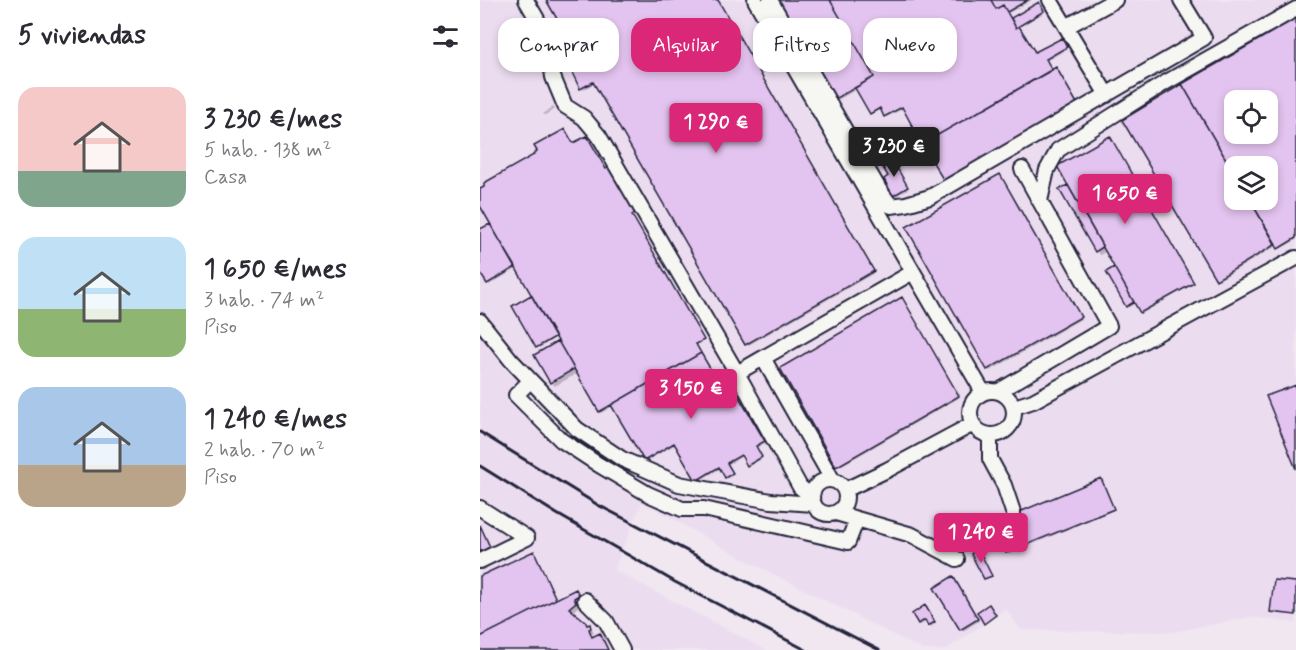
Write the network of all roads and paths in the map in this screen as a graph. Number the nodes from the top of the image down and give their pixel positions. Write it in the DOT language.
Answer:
graph roads {
  1 [pos="526,0"];
  2 [pos="755,0"];
  3 [pos="770,0"];
  4 [pos="1050,0"];
  5 [pos="1114,0"];
  6 [pos="1181,0"];
  7 [pos="1296,9"];
  8 [pos="1066,27"];
  9 [pos="1107,95"];
  10 [pos="1022,169"];
  11 [pos="1040,201"];
  12 [pos="1296,258"];
  13 [pos="913,272"];
  14 [pos="480,321"];
  15 [pos="764,358"];
  16 [pos="737,373"];
  17 [pos="530,381"];
  18 [pos="999,391"];
  19 [pos="983,392"];
  20 [pos="1014,407"];
  21 [pos="973,424"];
  22 [pos="990,435"];
  23 [pos="832,479"];
  24 [pos="844,490"];
  25 [pos="813,501"];
  26 [pos="480,508"];
  27 [pos="1013,512"];
  28 [pos="836,513"];
  29 [pos="857,519"];
  30 [pos="957,559"];
  31 [pos="480,561"];
  32 [pos="585,600"];
  33 [pos="622,650"];
  1 -- 16 [label="lane"];
  2 -- 13 [label="lane"];
  3 -- 9 [label="lane"];
  4 -- 8 [label="lane"];
  5 -- 8 [label="lane"];
  6 -- 9 [label="lane"];
  7 -- 11 [label="lane"];
  8 -- 9 [label="lane"];
  10 -- 11 [label="lane"];
  11 -- 18 [label="lane"];
  12 -- 20 [label="lane"];
  13 -- 15 [label="lane"];
  13 -- 19 [label="lane"];
  14 -- 17 [label="lane"];
  15 -- 16 [label="lane"];
  15 -- 23 [label="lane"];
  16 -- 25 [label="lane"];
  17 -- 25 [label="lane"];
  17 -- 29 [label="lane"];
  18 -- 19 [label="lane"];
  18 -- 20 [label="lane"];
  19 -- 21 [label="lane"];
  20 -- 22 [label="lane"];
  21 -- 22 [label="lane"];
  21 -- 24 [label="lane"];
  22 -- 27 [label="lane"];
  23 -- 24 [label="lane"];
  23 -- 25 [label="lane"];
  24 -- 28 [label="lane"];
  25 -- 28 [label="lane"];
  26 -- 31 [label="lane"];
  28 -- 29 [label="lane"];
  29 -- 30 [label="lane"];
  32 -- 33 [label="lane"];
}
